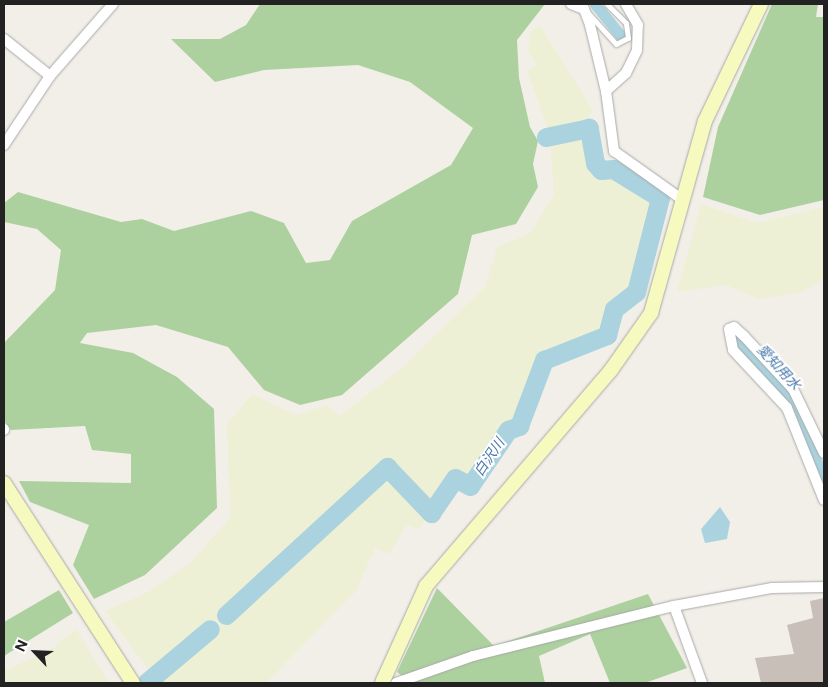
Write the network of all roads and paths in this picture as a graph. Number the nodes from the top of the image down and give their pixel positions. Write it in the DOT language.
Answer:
graph roads {
  1 [pos="113,4"];
  2 [pos="571,4"];
  3 [pos="607,4"];
  4 [pos="626,4"];
  5 [pos="761,4"];
  6 [pos="584,9"];
  7 [pos="4,39"];
  8 [pos="50,76"];
  9 [pos="606,92"];
  10 [pos="4,145"];
  11 [pos="684,201"];
  12 [pos="824,453"];
  13 [pos="4,483"];
  14 [pos="824,500"];
  15 [pos="824,587"];
  16 [pos="674,606"];
  17 [pos="133,683"];
  18 [pos="382,683"];
  19 [pos="396,683"];
  20 [pos="702,683"];
  1 -- 8 [label="street"];
  2 -- 6 [label="street"];
  3 -- 6 [label="lane"];
  4 -- 9 [label="street"];
  5 -- 11 [label="street"];
  6 -- 9 [label="street"];
  7 -- 8 [label="street"];
  8 -- 10 [label="street"];
  9 -- 11 [label="street"];
  11 -- 18 [label="street"];
  12 -- 14 [label="street"];
  13 -- 17 [label="street"];
  15 -- 16 [label="street"];
  16 -- 19 [label="street"];
  16 -- 20 [label="street"];
}
